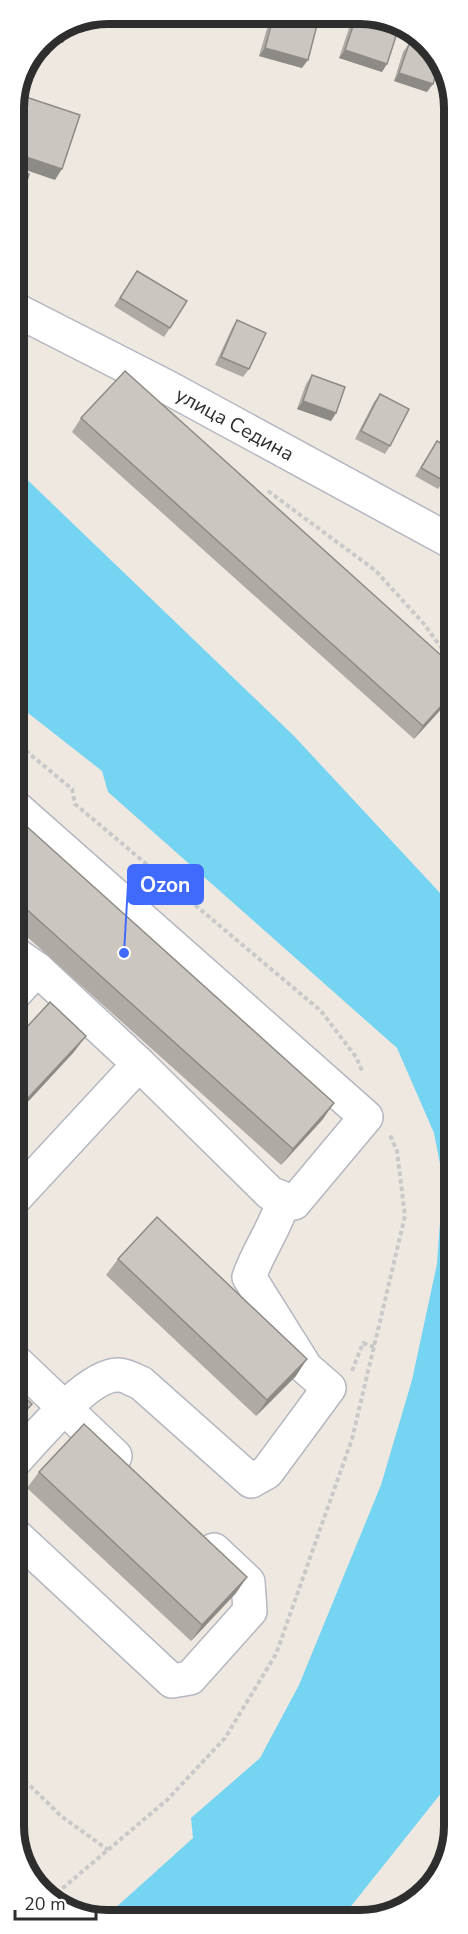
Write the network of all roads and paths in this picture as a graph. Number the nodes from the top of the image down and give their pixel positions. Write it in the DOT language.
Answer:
graph roads {
  1 [pos="24,314"];
  2 [pos="268,491"];
  3 [pos="444,538"];
  4 [pos="444,651"];
  5 [pos="26,751"];
  6 [pos="24,754"];
  7 [pos="24,815"];
  8 [pos="25,961"];
  9 [pos="139,1064"];
  10 [pos="24,1188"];
  11 [pos="284,1199"];
  12 [pos="24,1370"];
  13 [pos="63,1408"];
  14 [pos="24,1451"];
  15 [pos="139,1479"];
  16 [pos="189,1526"];
  17 [pos="24,1543"];
  18 [pos="24,1780"];
  19 [pos="108,1850"];
  1 -- 3 [label="street, улица Седина"];
  2 -- 4 [label="path"];
  5 -- 6 [label="path"];
  7 -- 11 [label="street"];
  8 -- 9 [label="street"];
  9 -- 10 [label="street"];
  9 -- 11 [label="street"];
  11 -- 13 [label="street"];
  12 -- 13 [label="street"];
  13 -- 14 [label="street"];
  13 -- 15 [label="street"];
  16 -- 17 [label="street"];
  18 -- 19 [label="path"];
}
